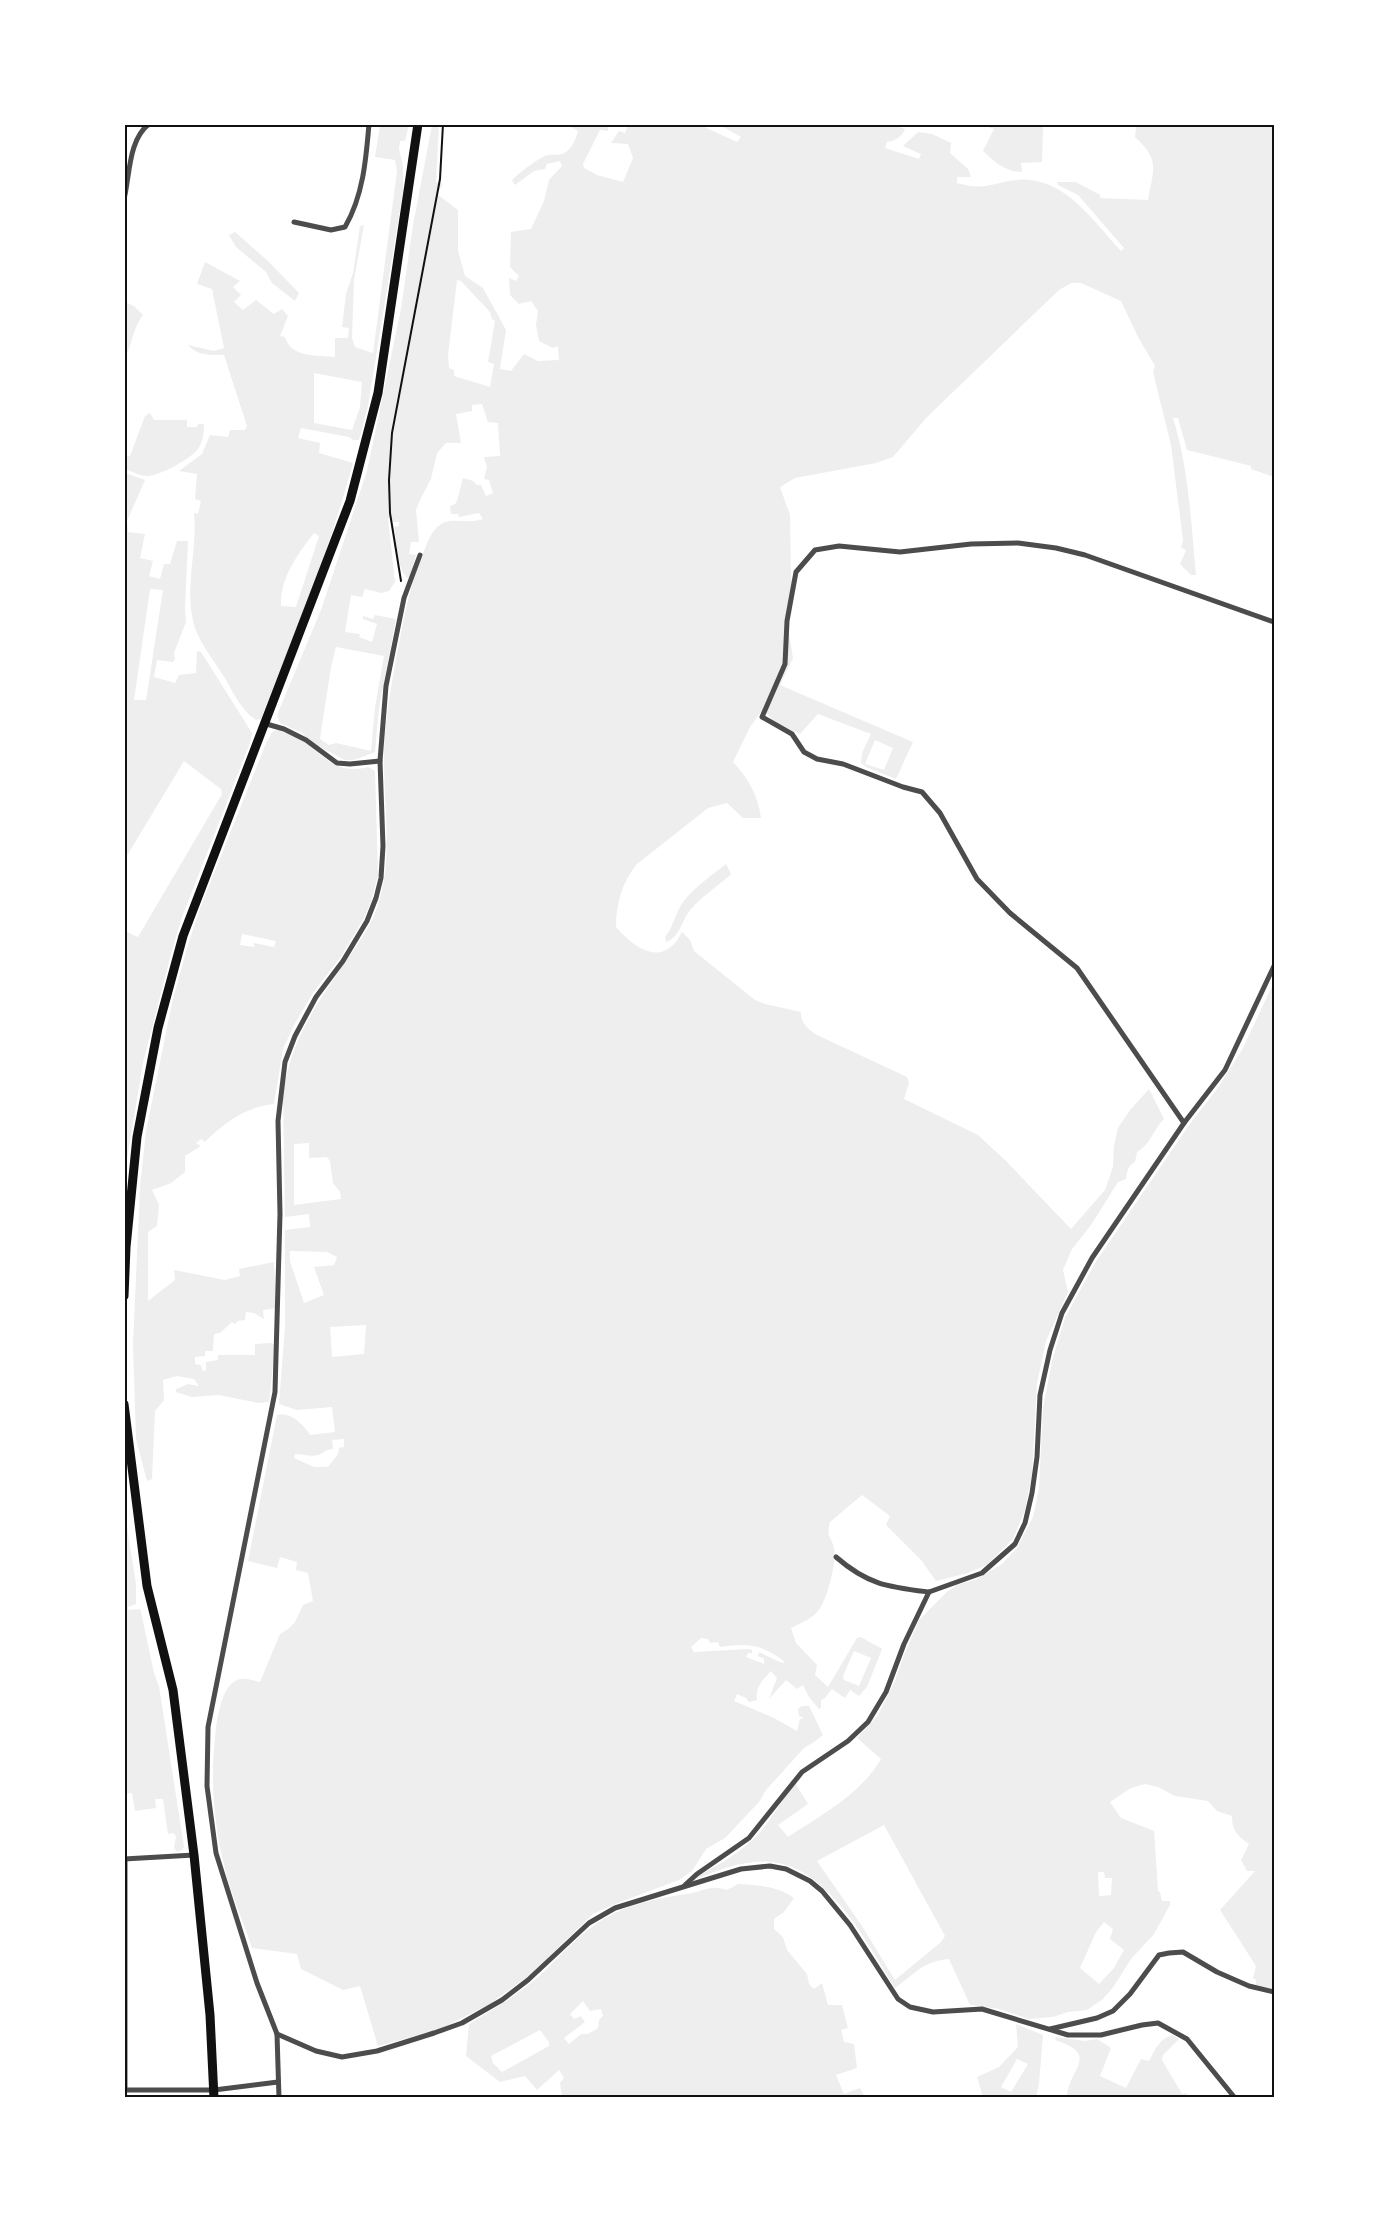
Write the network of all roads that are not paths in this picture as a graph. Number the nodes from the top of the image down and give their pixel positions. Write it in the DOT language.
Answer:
graph roads {
  1 [pos="149,124"];
  2 [pos="369,124"];
  3 [pos="418,124"];
  4 [pos="124,200"];
  5 [pos="294,222"];
  6 [pos="420,555"];
  7 [pos="1275,622"];
  8 [pos="263,723"];
  9 [pos="380,761"];
  10 [pos="1275,966"];
  11 [pos="1184,1122"];
  12 [pos="125,1247"];
  13 [pos="124,1296"];
  14 [pos="124,1404"];
  15 [pos="836,1557"];
  16 [pos="929,1592"];
  17 [pos="194,1855"];
  18 [pos="125,1859"];
  19 [pos="685,1886"];
  20 [pos="1275,1992"];
  21 [pos="1048,2030"];
  22 [pos="277,2034"];
  23 [pos="278,2082"];
  24 [pos="134,2089"];
  25 [pos="125,2090"];
  26 [pos="214,2094"];
  27 [pos="134,2097"];
  28 [pos="279,2097"];
  29 [pos="1235,2097"];
  1 -- 4 [label="street"];
  2 -- 5 [label="street"];
  3 -- 8 [label="main road"];
  6 -- 9 [label="street"];
  7 -- 11 [label="street"];
  8 -- 9 [label="street"];
  8 -- 12 [label="main road"];
  9 -- 22 [label="street"];
  10 -- 11 [label="street"];
  11 -- 16 [label="street"];
  12 -- 13 [label="main road"];
  14 -- 17 [label="main road"];
  15 -- 16 [label="street"];
  16 -- 19 [label="street"];
  17 -- 18 [label="street"];
  17 -- 26 [label="main road"];
  18 -- 25 [label="street"];
  19 -- 21 [label="street"];
  19 -- 22 [label="street"];
  20 -- 21 [label="street"];
  21 -- 29 [label="street"];
  22 -- 23 [label="street"];
  23 -- 26 [label="street"];
  23 -- 28 [label="street"];
  24 -- 25 [label="street"];
  24 -- 26 [label="street"];
  24 -- 27 [label="street"];
}
